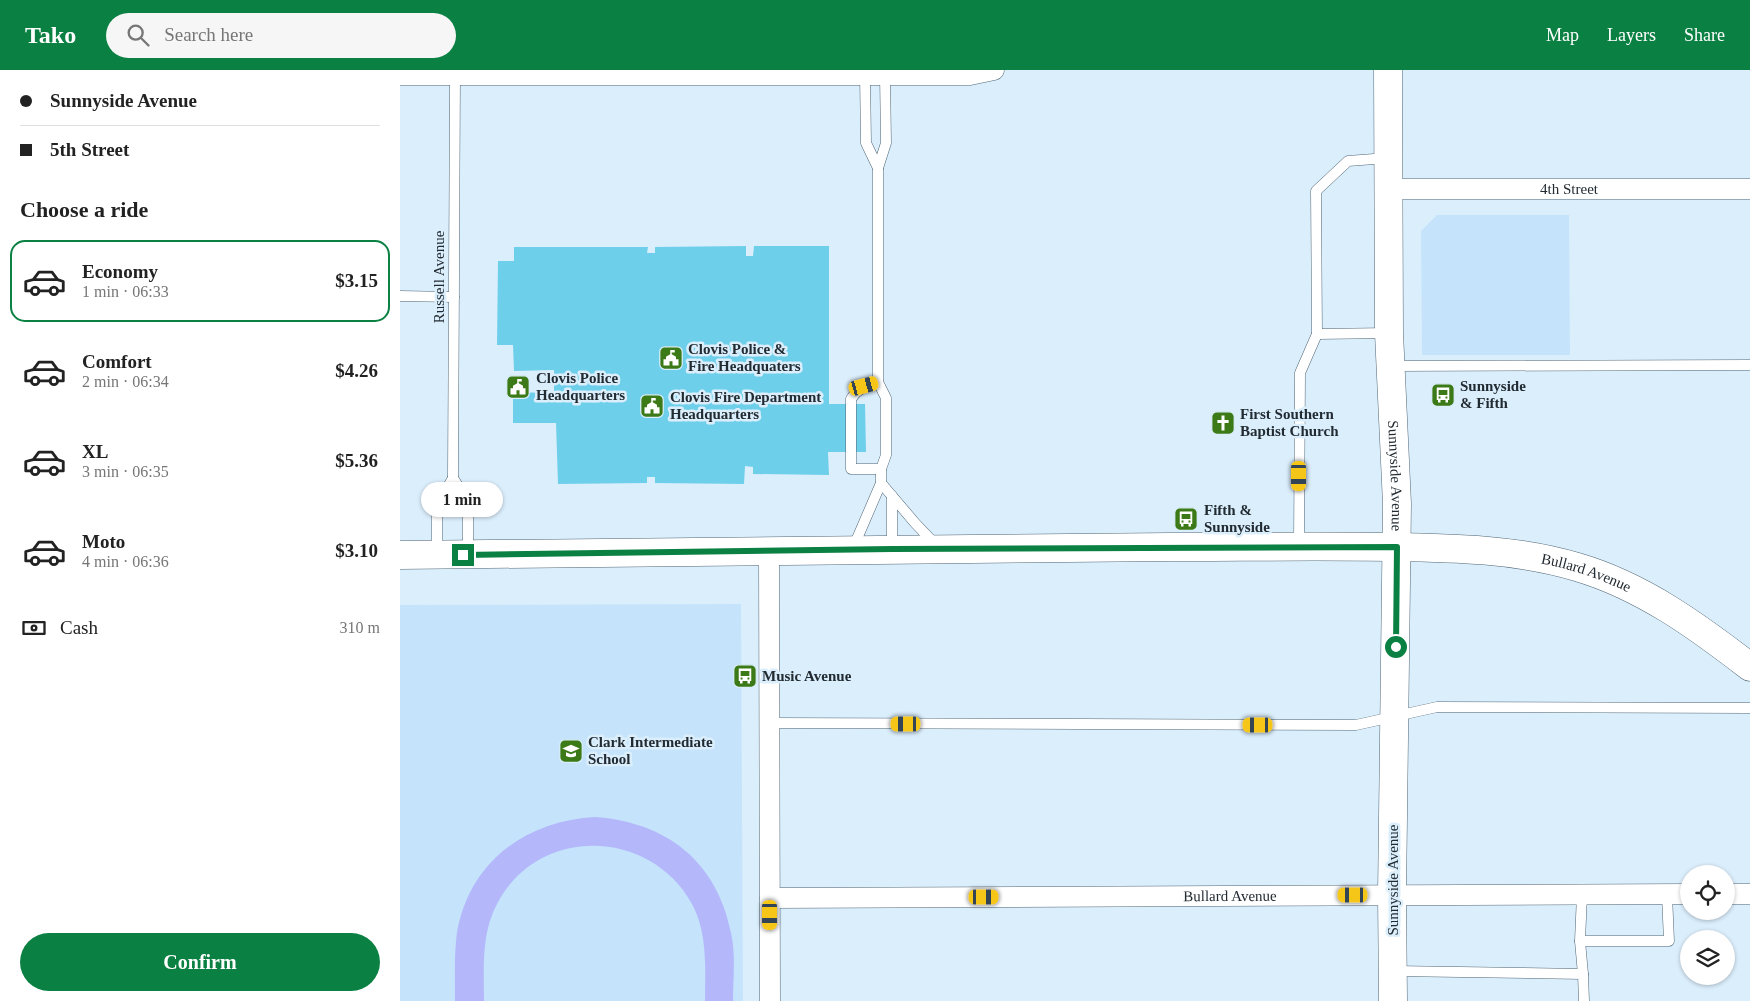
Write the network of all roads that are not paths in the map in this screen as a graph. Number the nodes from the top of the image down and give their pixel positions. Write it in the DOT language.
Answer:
graph roads {
  1 [pos="994,70"];
  2 [pos="1388,70"];
  3 [pos="845,72"];
  4 [pos="865,75"];
  5 [pos="885,75"];
  6 [pos="400,76"];
  7 [pos="454,76"];
  8 [pos="1388,158"];
  9 [pos="878,168"];
  10 [pos="1388,189"];
  11 [pos="1750,190"];
  12 [pos="400,296"];
  13 [pos="454,297"];
  14 [pos="1389,333"];
  15 [pos="1317,334"];
  16 [pos="1750,365"];
  17 [pos="1390,366"];
  18 [pos="878,382"];
  19 [pos="881,469"];
  20 [pos="453,478"];
  21 [pos="882,483"];
  22 [pos="892,496"];
  23 [pos="1299,546"];
  24 [pos="1397,547"];
  25 [pos="939,548"];
  26 [pos="852,549"];
  27 [pos="892,549"];
  28 [pos="769,551"];
  29 [pos="400,555"];
  30 [pos="437,555"];
  31 [pos="468,555"];
  32 [pos="1750,667"];
  33 [pos="1750,708"];
  34 [pos="1395,718"];
  35 [pos="770,723"];
  36 [pos="1680,894"];
  37 [pos="1735,894"];
  38 [pos="1750,894"];
  39 [pos="1392,895"];
  40 [pos="1582,895"];
  41 [pos="1667,895"];
  42 [pos="770,898"];
  43 [pos="1580,941"];
  44 [pos="1393,972"];
  45 [pos="1583,974"];
  46 [pos="770,1001"];
  47 [pos="1393,1001"];
  48 [pos="1584,1001"];
  1 -- 5 [label="street"];
  2 -- 8 [label="main road, Sunnyside Avenue"];
  3 -- 4 [label="street"];
  3 -- 7 [label="street"];
  4 -- 5 [label="street"];
  4 -- 9 [label="lane"];
  5 -- 9 [label="lane"];
  6 -- 7 [label="street"];
  7 -- 13 [label="lane, Russell Avenue"];
  8 -- 10 [label="main road, Sunnyside Avenue"];
  8 -- 15 [label="lane"];
  9 -- 18 [label="lane"];
  10 -- 11 [label="street, 4th Street"];
  10 -- 14 [label="main road, Sunnyside Avenue"];
  12 -- 13 [label="lane"];
  13 -- 20 [label="lane, Russell Avenue"];
  14 -- 15 [label="lane"];
  14 -- 17 [label="main road, Sunnyside Avenue"];
  15 -- 23 [label="lane"];
  16 -- 17 [label="lane"];
  17 -- 24 [label="main road, Sunnyside Avenue"];
  18 -- 19 [label="lane"];
  18 -- 19 [label="lane"];
  19 -- 21 [label="lane"];
  20 -- 30 [label="lane"];
  20 -- 31 [label="lane"];
  21 -- 22 [label="lane"];
  21 -- 26 [label="lane"];
  22 -- 25 [label="lane"];
  22 -- 27 [label="lane"];
  23 -- 24 [label="main road, Bullard Avenue"];
  23 -- 25 [label="main road, Bullard Avenue"];
  24 -- 32 [label="main road, Bullard Avenue"];
  24 -- 34 [label="main road, Sunnyside Avenue"];
  25 -- 27 [label="main road, Bullard Avenue"];
  26 -- 27 [label="main road, Bullard Avenue"];
  26 -- 28 [label="main road, Bullard Avenue"];
  28 -- 31 [label="main road, Bullard Avenue"];
  28 -- 35 [label="street"];
  29 -- 30 [label="main road, Bullard Avenue"];
  30 -- 31 [label="main road, Bullard Avenue"];
  33 -- 34 [label="lane"];
  34 -- 35 [label="lane"];
  34 -- 39 [label="main road, Sunnyside Avenue"];
  35 -- 42 [label="street"];
  36 -- 41 [label="street, Bullard Avenue"];
  37 -- 38 [label="street"];
  39 -- 40 [label="street, Bullard Avenue"];
  39 -- 42 [label="street, Bullard Avenue"];
  39 -- 44 [label="main road, Sunnyside Avenue"];
  40 -- 41 [label="street, Bullard Avenue"];
  40 -- 43 [label="lane"];
  41 -- 43 [label="lane"];
  42 -- 46 [label="street"];
  43 -- 45 [label="lane"];
  44 -- 45 [label="lane"];
  44 -- 47 [label="main road, Sunnyside Avenue"];
  45 -- 48 [label="lane"];
}
